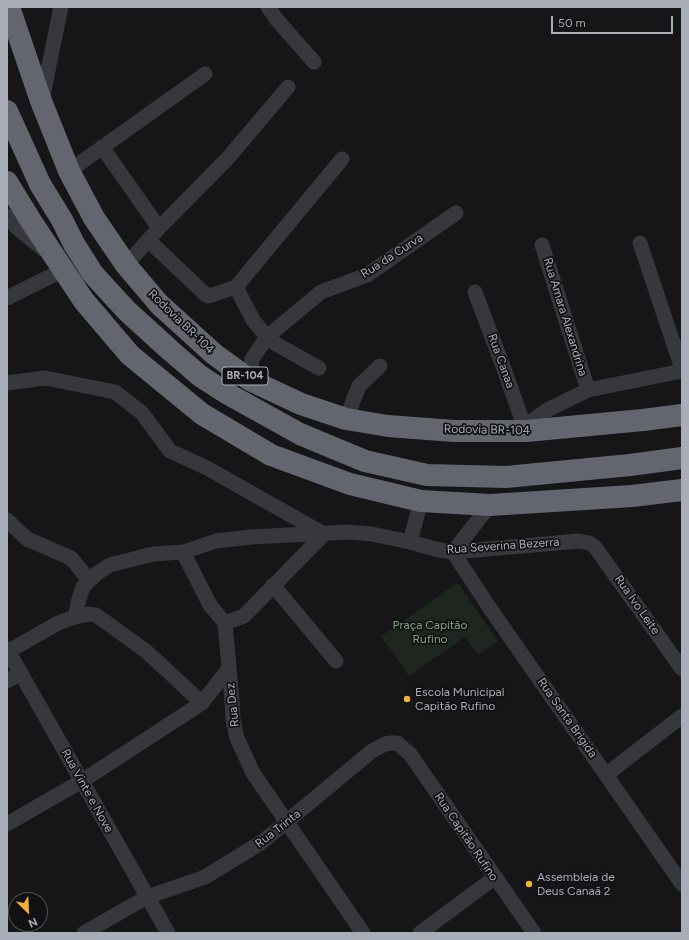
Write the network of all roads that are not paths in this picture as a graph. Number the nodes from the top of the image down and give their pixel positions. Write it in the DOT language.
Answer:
graph roads {
  1 [pos="9,7"];
  2 [pos="61,7"];
  3 [pos="268,7"];
  4 [pos="314,62"];
  5 [pos="205,74"];
  6 [pos="288,87"];
  7 [pos="42,101"];
  8 [pos="7,111"];
  9 [pos="102,147"];
  10 [pos="342,159"];
  11 [pos="70,170"];
  12 [pos="7,182"];
  13 [pos="456,213"];
  14 [pos="7,216"];
  15 [pos="159,228"];
  16 [pos="12,230"];
  17 [pos="148,240"];
  18 [pos="640,243"];
  19 [pos="542,244"];
  20 [pos="58,263"];
  21 [pos="126,265"];
  22 [pos="236,287"];
  23 [pos="475,292"];
  24 [pos="7,298"];
  25 [pos="267,337"];
  26 [pos="380,366"];
  27 [pos="319,368"];
  28 [pos="682,370"];
  29 [pos="250,380"];
  30 [pos="7,384"];
  31 [pos="588,390"];
  32 [pos="682,415"];
  33 [pos="346,419"];
  34 [pos="526,432"];
  35 [pos="682,458"];
  36 [pos="682,490"];
  37 [pos="421,501"];
  38 [pos="490,505"];
  39 [pos="7,520"];
  40 [pos="324,534"];
  41 [pos="410,542"];
  42 [pos="589,543"];
  43 [pos="183,552"];
  44 [pos="453,552"];
  45 [pos="89,580"];
  46 [pos="273,585"];
  47 [pos="75,616"];
  48 [pos="225,623"];
  49 [pos="8,650"];
  50 [pos="336,661"];
  51 [pos="229,668"];
  52 [pos="682,669"];
  53 [pos="21,673"];
  54 [pos="7,681"];
  55 [pos="202,703"];
  56 [pos="682,716"];
  57 [pos="397,743"];
  58 [pos="606,774"];
  59 [pos="82,781"];
  60 [pos="287,822"];
  61 [pos="7,824"];
  62 [pos="494,878"];
  63 [pos="682,884"];
  64 [pos="147,897"];
  65 [pos="84,933"];
  66 [pos="168,933"];
  67 [pos="363,933"];
  68 [pos="420,933"];
  69 [pos="534,933"];
  1 -- 7 [label="highway, Rodovia BR-104 / BR-104"];
  2 -- 7 [label="street"];
  3 -- 4 [label="street"];
  5 -- 9 [label="street"];
  6 -- 15 [label="street"];
  7 -- 11 [label="highway, Rodovia BR-104 / BR-104"];
  8 -- 35 [label="highway, BR-104"];
  9 -- 11 [label="street"];
  9 -- 15 [label="street"];
  10 -- 22 [label="street"];
  11 -- 21 [label="highway, Rodovia BR-104 / BR-104"];
  12 -- 20 [label="highway"];
  13 -- 25 [label="street, Rua da Curva"];
  14 -- 16 [label="street"];
  15 -- 17 [label="street"];
  16 -- 20 [label="street"];
  17 -- 21 [label="street"];
  17 -- 22 [label="street"];
  18 -- 28 [label="street"];
  19 -- 31 [label="street, Rua Amara Alexandrina"];
  20 -- 24 [label="street"];
  20 -- 37 [label="highway"];
  21 -- 29 [label="highway, Rodovia BR-104 / BR-104"];
  22 -- 25 [label="street"];
  23 -- 34 [label="street, Rua Canaa"];
  25 -- 27 [label="street"];
  25 -- 29 [label="street, Rua da Curva"];
  26 -- 33 [label="street"];
  28 -- 31 [label="street"];
  29 -- 33 [label="highway, Rodovia BR-104 / BR-104"];
  30 -- 40 [label="street"];
  31 -- 34 [label="street"];
  32 -- 34 [label="highway, Rodovia BR-104 / BR-104"];
  33 -- 34 [label="highway, Rodovia BR-104 / BR-104"];
  36 -- 38 [label="highway"];
  37 -- 38 [label="highway"];
  37 -- 41 [label="street"];
  38 -- 44 [label="street"];
  39 -- 45 [label="street"];
  40 -- 41 [label="street, Rua Severina Bezerra"];
  40 -- 43 [label="street, Rua Severina Bezerra"];
  40 -- 46 [label="street"];
  41 -- 44 [label="street, Rua Severina Bezerra"];
  42 -- 44 [label="street, Rua Severina Bezerra"];
  42 -- 52 [label="street, Rua Ivo Leite"];
  43 -- 45 [label="street, Rua Severina Bezerra"];
  43 -- 48 [label="street"];
  44 -- 58 [label="street, Rua Santa Brigida"];
  45 -- 47 [label="street"];
  46 -- 48 [label="street"];
  46 -- 50 [label="street"];
  47 -- 49 [label="street"];
  47 -- 55 [label="street"];
  48 -- 51 [label="street, Rua Dez"];
  49 -- 53 [label="street, Rua Vinte e Nove"];
  51 -- 55 [label="street"];
  51 -- 60 [label="street, Rua Dez"];
  53 -- 54 [label="street"];
  53 -- 59 [label="street, Rua Vinte e Nove"];
  55 -- 59 [label="street"];
  56 -- 58 [label="street"];
  57 -- 60 [label="street, Rua Trinta"];
  57 -- 62 [label="street, Rua Capitão Rufino"];
  58 -- 63 [label="street, Rua Santa Brigida"];
  59 -- 61 [label="street"];
  59 -- 64 [label="street, Rua Vinte e Nove"];
  60 -- 64 [label="street, Rua Trinta"];
  60 -- 67 [label="street, Rua Dez"];
  62 -- 68 [label="street"];
  62 -- 69 [label="street, Rua Capitão Rufino"];
  64 -- 65 [label="street, Rua Trinta"];
  64 -- 66 [label="street, Rua Vinte e Nove"];
}
